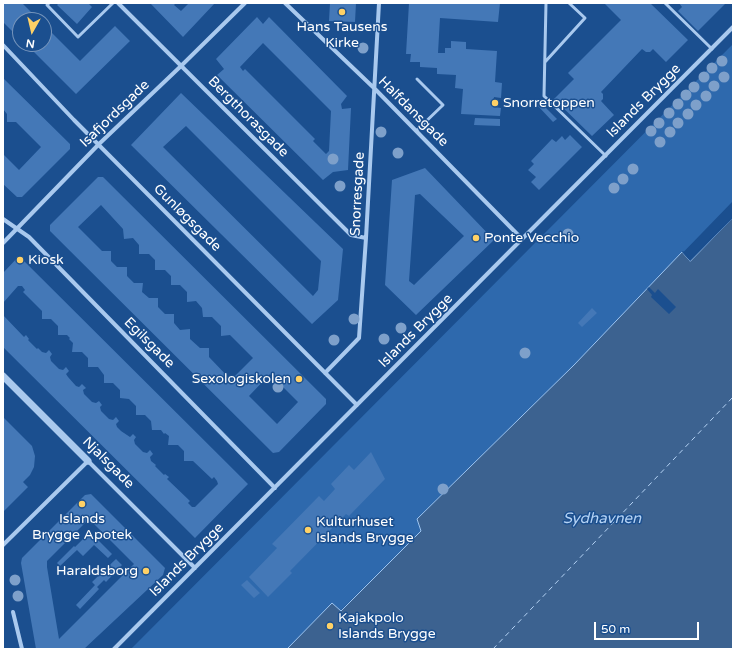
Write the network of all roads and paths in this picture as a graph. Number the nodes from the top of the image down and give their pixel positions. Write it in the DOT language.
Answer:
graph roads {
  1 [pos="49,3"];
  2 [pos="113,3"];
  3 [pos="118,3"];
  4 [pos="245,3"];
  5 [pos="285,3"];
  6 [pos="379,3"];
  7 [pos="546,3"];
  8 [pos="569,3"];
  9 [pos="665,3"];
  10 [pos="733,28"];
  11 [pos="3,45"];
  12 [pos="712,49"];
  13 [pos="545,62"];
  14 [pos="181,66"];
  15 [pos="417,79"];
  16 [pos="375,89"];
  17 [pos="416,131"];
  18 [pos="99,144"];
  19 [pos="606,156"];
  20 [pos="3,219"];
  21 [pos="17,230"];
  22 [pos="366,238"];
  23 [pos="522,239"];
  24 [pos="3,243"];
  25 [pos="325,373"];
  26 [pos="3,376"];
  27 [pos="357,405"];
  28 [pos="88,461"];
  29 [pos="275,488"];
  30 [pos="3,545"];
  31 [pos="195,568"];
  32 [pos="13,612"];
  33 [pos="22,649"];
  34 [pos="114,649"];
  1 -- 2 [label="lane"];
  3 -- 14 [label="street, Bergthorasgade"];
  4 -- 14 [label="street, Isafjordsgade"];
  5 -- 16 [label="street, Halfdansgade"];
  6 -- 16 [label="street, Snorresgade"];
  7 -- 13 [label="lane"];
  8 -- 13 [label="lane"];
  9 -- 12 [label="lane"];
  10 -- 12 [label="street, Islands Brygge"];
  11 -- 18 [label="street, Gunløgsgade"];
  12 -- 19 [label="street, Islands Brygge"];
  13 -- 19 [label="lane"];
  14 -- 18 [label="street, Isafjordsgade"];
  14 -- 22 [label="street, Bergthorasgade"];
  15 -- 17 [label="lane"];
  16 -- 17 [label="street, Halfdansgade"];
  16 -- 22 [label="street, Snorresgade"];
  17 -- 23 [label="street, Halfdansgade"];
  18 -- 21 [label="street, Isafjordsgade"];
  18 -- 25 [label="street, Gunløgsgade"];
  19 -- 23 [label="street, Islands Brygge"];
  20 -- 21 [label="street, Egilsgade"];
  21 -- 24 [label="street, Isafjordsgade"];
  21 -- 29 [label="street, Egilsgade"];
  22 -- 25 [label="street, Snorresgade"];
  23 -- 27 [label="street, Islands Brygge"];
  25 -- 27 [label="street, Gunløgsgade"];
  26 -- 28 [label="street, Njalsgade"];
  27 -- 29 [label="street, Islands Brygge"];
  28 -- 30 [label="street"];
  28 -- 31 [label="street, Njalsgade"];
  29 -- 31 [label="street, Islands Brygge"];
  31 -- 34 [label="street, Islands Brygge"];
  32 -- 33 [label="street"];
}
